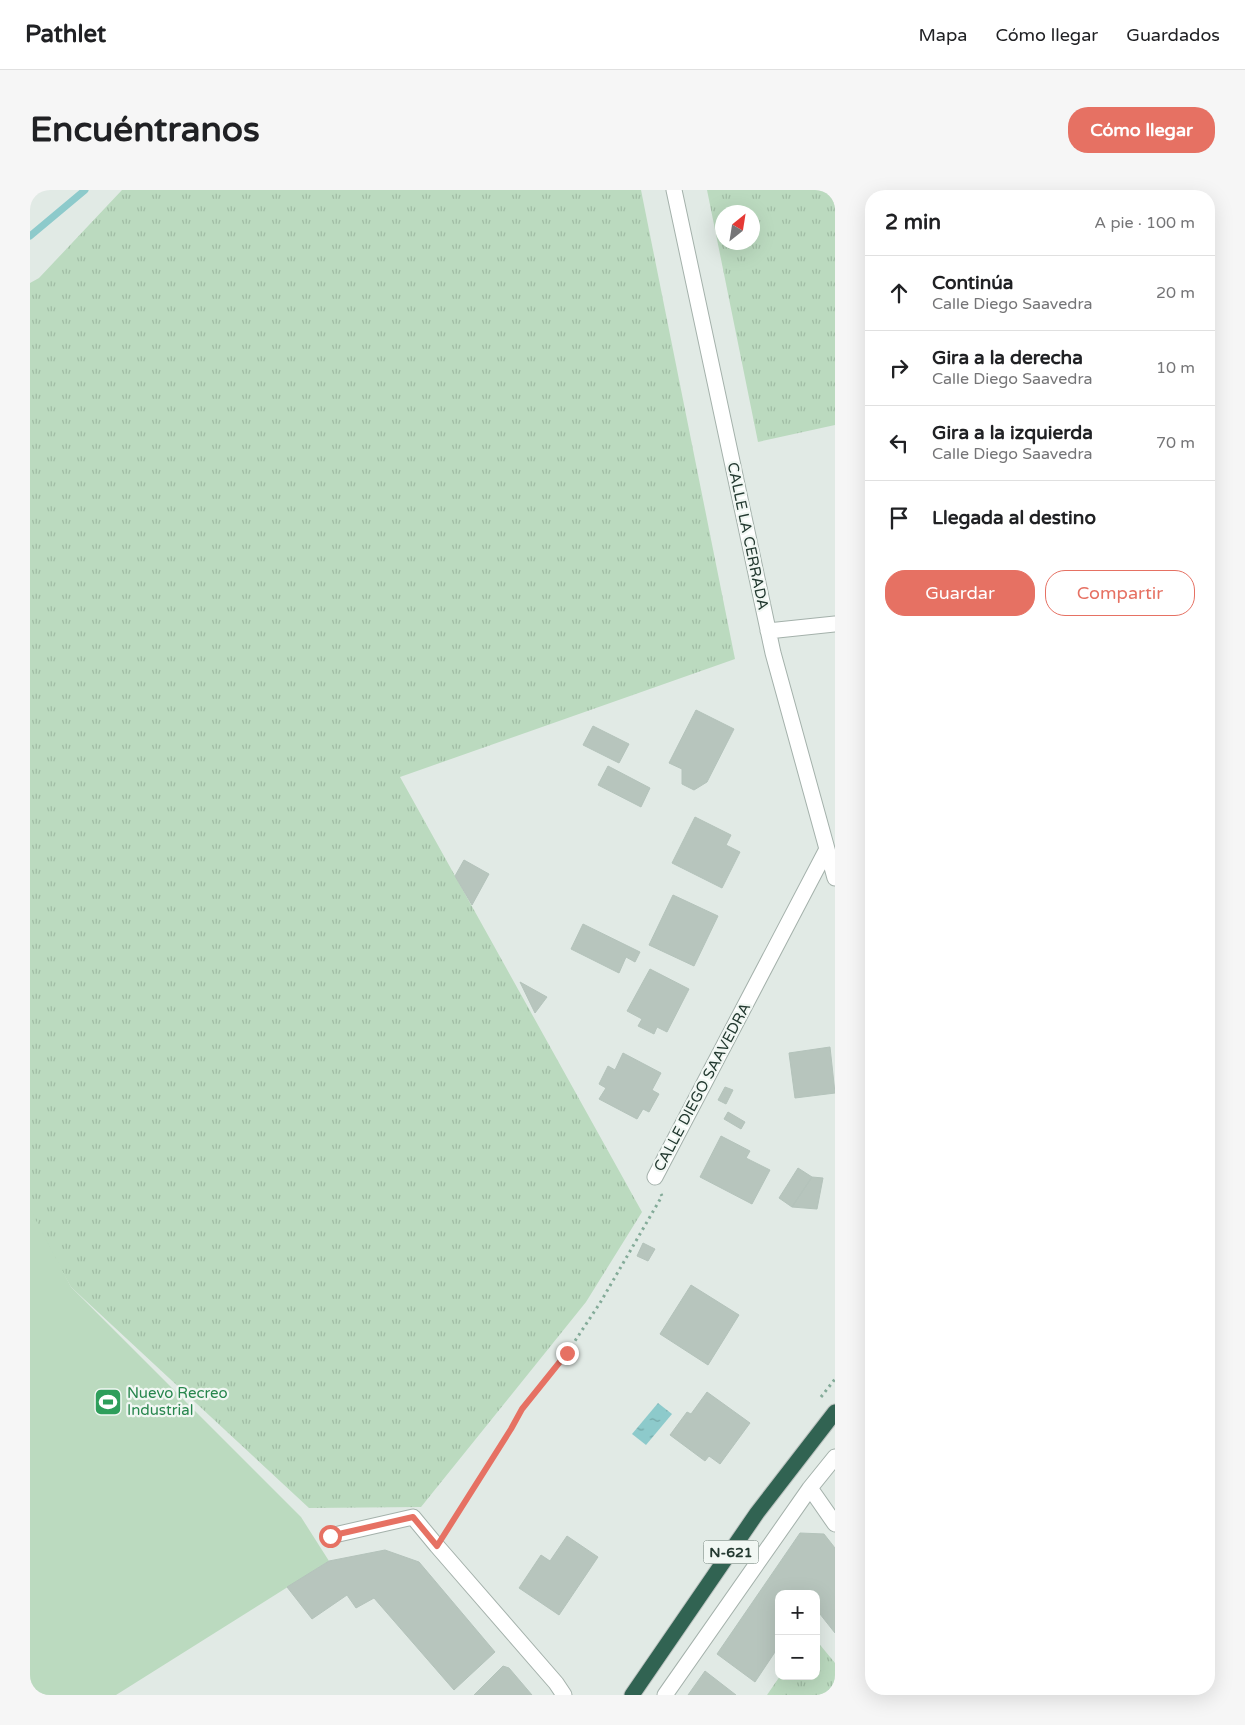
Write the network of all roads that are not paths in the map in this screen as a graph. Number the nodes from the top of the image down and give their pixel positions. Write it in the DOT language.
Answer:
graph roads {
  1 [pos="674,190"];
  2 [pos="835,624"];
  3 [pos="768,631"];
  4 [pos="831,855"];
  5 [pos="835,878"];
  6 [pos="655,1177"];
  7 [pos="835,1412"];
  8 [pos="835,1457"];
  9 [pos="810,1488"];
  10 [pos="835,1524"];
  11 [pos="330,1536"];
  12 [pos="564,1695"];
  13 [pos="632,1695"];
  14 [pos="665,1695"];
  1 -- 3 [label="street, CALLE LA CERRADA"];
  2 -- 3 [label="street"];
  3 -- 4 [label="street, CALLE LA CERRADA"];
  4 -- 5 [label="street, CALLE LA CERRADA"];
  4 -- 6 [label="street, CALLE DIEGO SAAVEDRA"];
  7 -- 13 [label="highway, N-621"];
  8 -- 9 [label="street"];
  9 -- 10 [label="street"];
  9 -- 14 [label="street"];
  11 -- 12 [label="street"];
}
